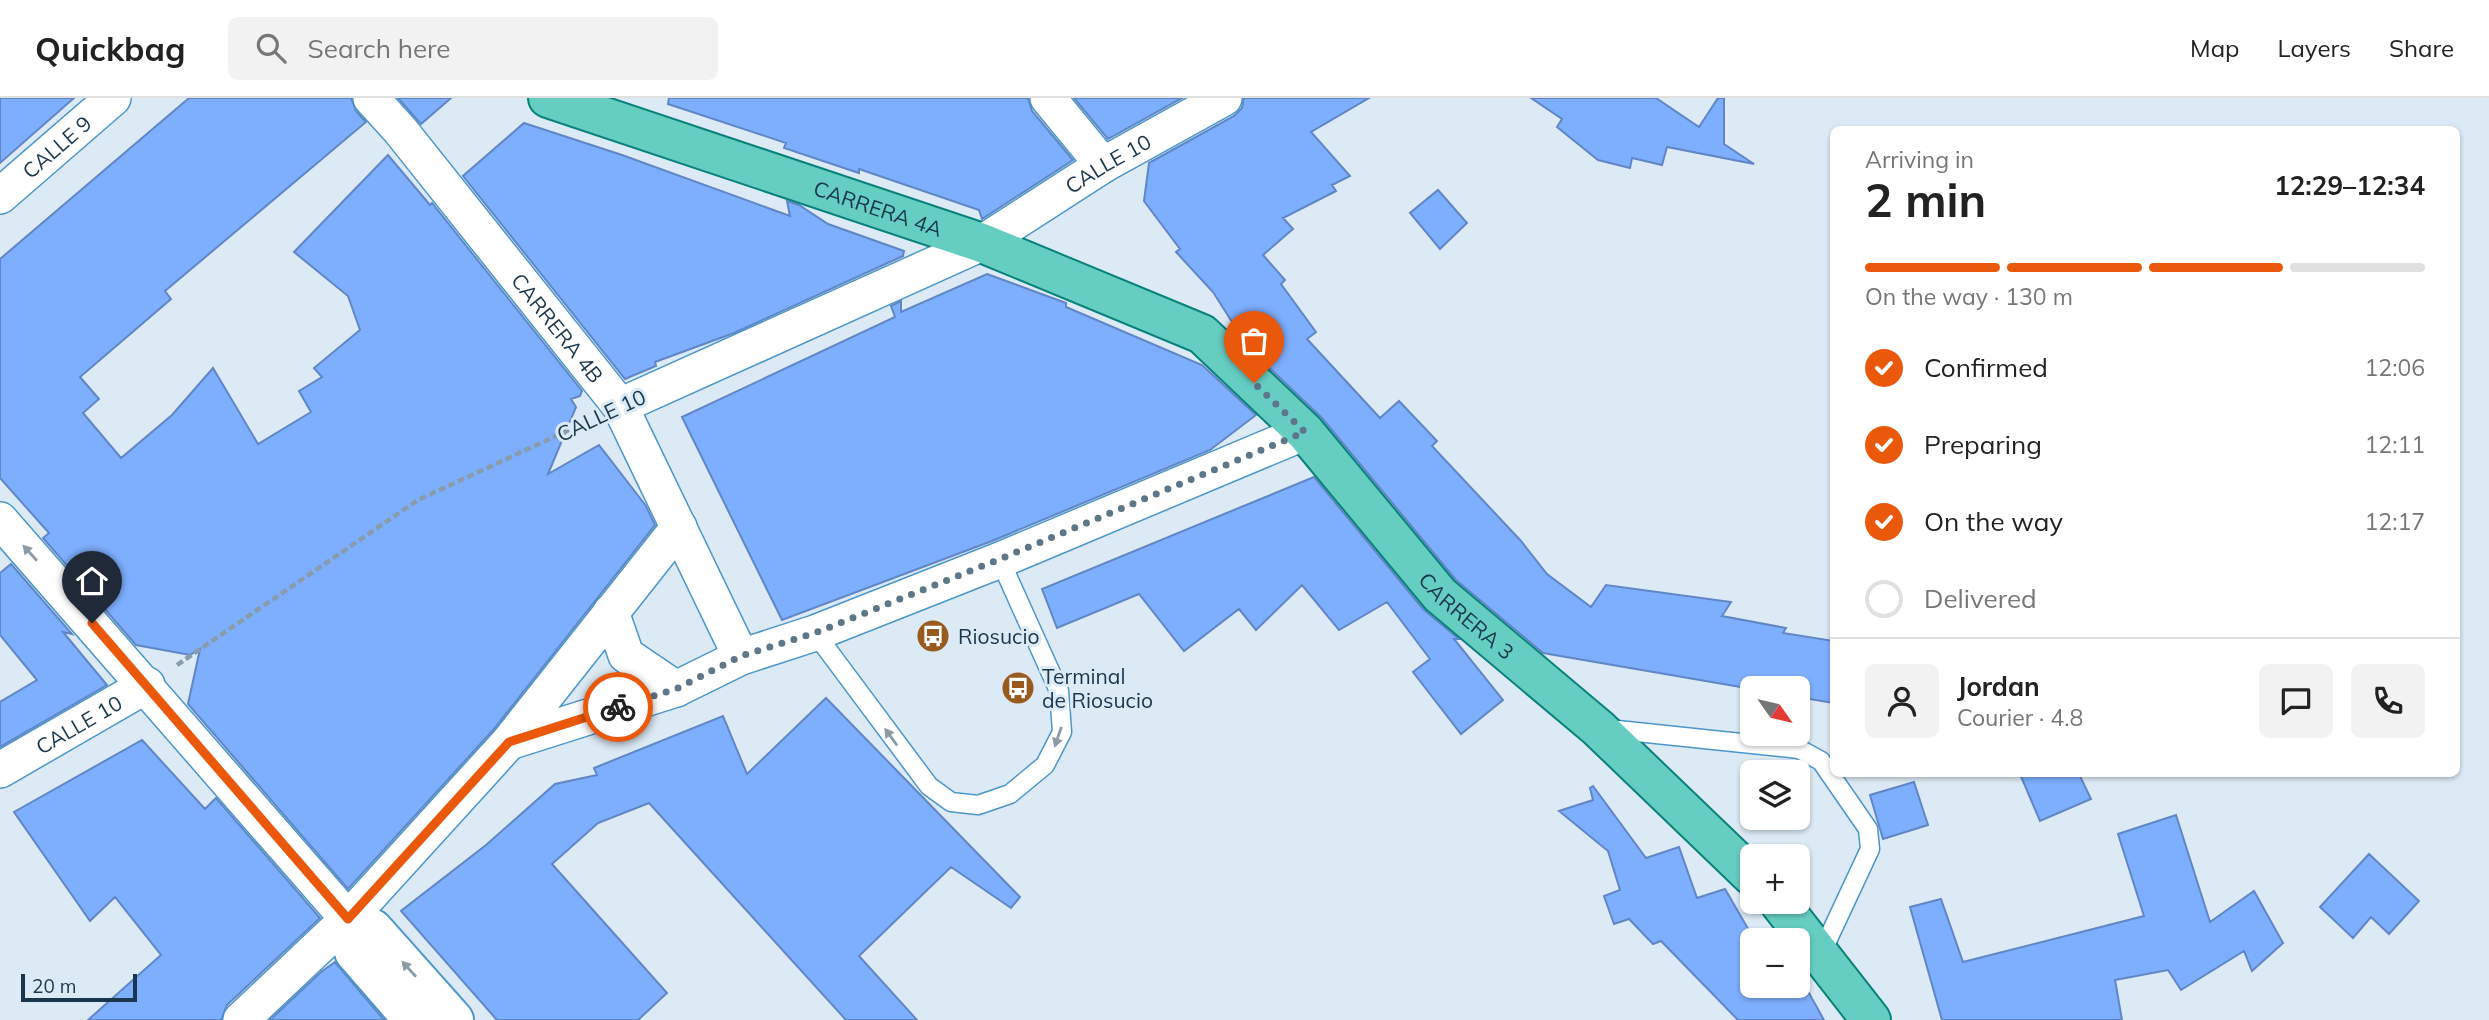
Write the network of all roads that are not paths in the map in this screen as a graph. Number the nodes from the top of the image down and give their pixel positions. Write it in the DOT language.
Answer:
graph roads {
  1 [pos="113,98"];
  2 [pos="371,98"];
  3 [pos="548,98"];
  4 [pos="1048,98"];
  5 [pos="1224,98"];
  6 [pos="1103,165"];
  7 [pos="0,197"];
  8 [pos="982,243"];
  9 [pos="1202,334"];
  10 [pos="620,406"];
  11 [pos="1305,432"];
  12 [pos="0,520"];
  13 [pos="679,527"];
  14 [pos="1000,559"];
  15 [pos="611,612"];
  16 [pos="815,633"];
  17 [pos="741,656"];
  18 [pos="147,685"];
  19 [pos="676,689"];
  20 [pos="1598,728"];
  21 [pos="509,742"];
  22 [pos="0,770"];
  23 [pos="1830,774"];
  24 [pos="1832,777"];
  25 [pos="1740,864"];
  26 [pos="1788,914"];
  27 [pos="348,919"];
  28 [pos="1820,956"];
  29 [pos="240,1020"];
  30 [pos="413,1020"];
  31 [pos="454,1020"];
  32 [pos="1871,1020"];
  1 -- 7 [label="street, CALLE 9"];
  2 -- 10 [label="street, CARRERA 4B"];
  3 -- 8 [label="main road, CARRERA 4A"];
  4 -- 6 [label="street"];
  5 -- 6 [label="street, CALLE 10"];
  6 -- 8 [label="street, CALLE 10"];
  8 -- 9 [label="main road, CARRERA 4A"];
  8 -- 10 [label="street, CALLE 10"];
  9 -- 11 [label="main road, CARRERA 3"];
  10 -- 13 [label="street, CARRERA 4B"];
  11 -- 14 [label="street"];
  11 -- 20 [label="main road, CARRERA 3"];
  18 -- 12 [label="street, one-way"];
  13 -- 15 [label="street"];
  13 -- 17 [label="street, CARRERA 4B"];
  14 -- 16 [label="street"];
  14 -- 16 [label="lane, one-way"];
  15 -- 19 [label="street"];
  15 -- 21 [label="street"];
  16 -- 17 [label="street"];
  17 -- 19 [label="street"];
  18 -- 22 [label="street, CALLE 10"];
  18 -- 27 [label="street"];
  19 -- 21 [label="street"];
  20 -- 23 [label="lane"];
  20 -- 25 [label="main road, CARRERA 3"];
  21 -- 27 [label="street"];
  24 -- 28 [label="lane"];
  26 -- 28 [label="main road"];
  27 -- 29 [label="street"];
  27 -- 30 [label="street"];
  31 -- 27 [label="street, one-way"];
  28 -- 32 [label="main road"];
}
